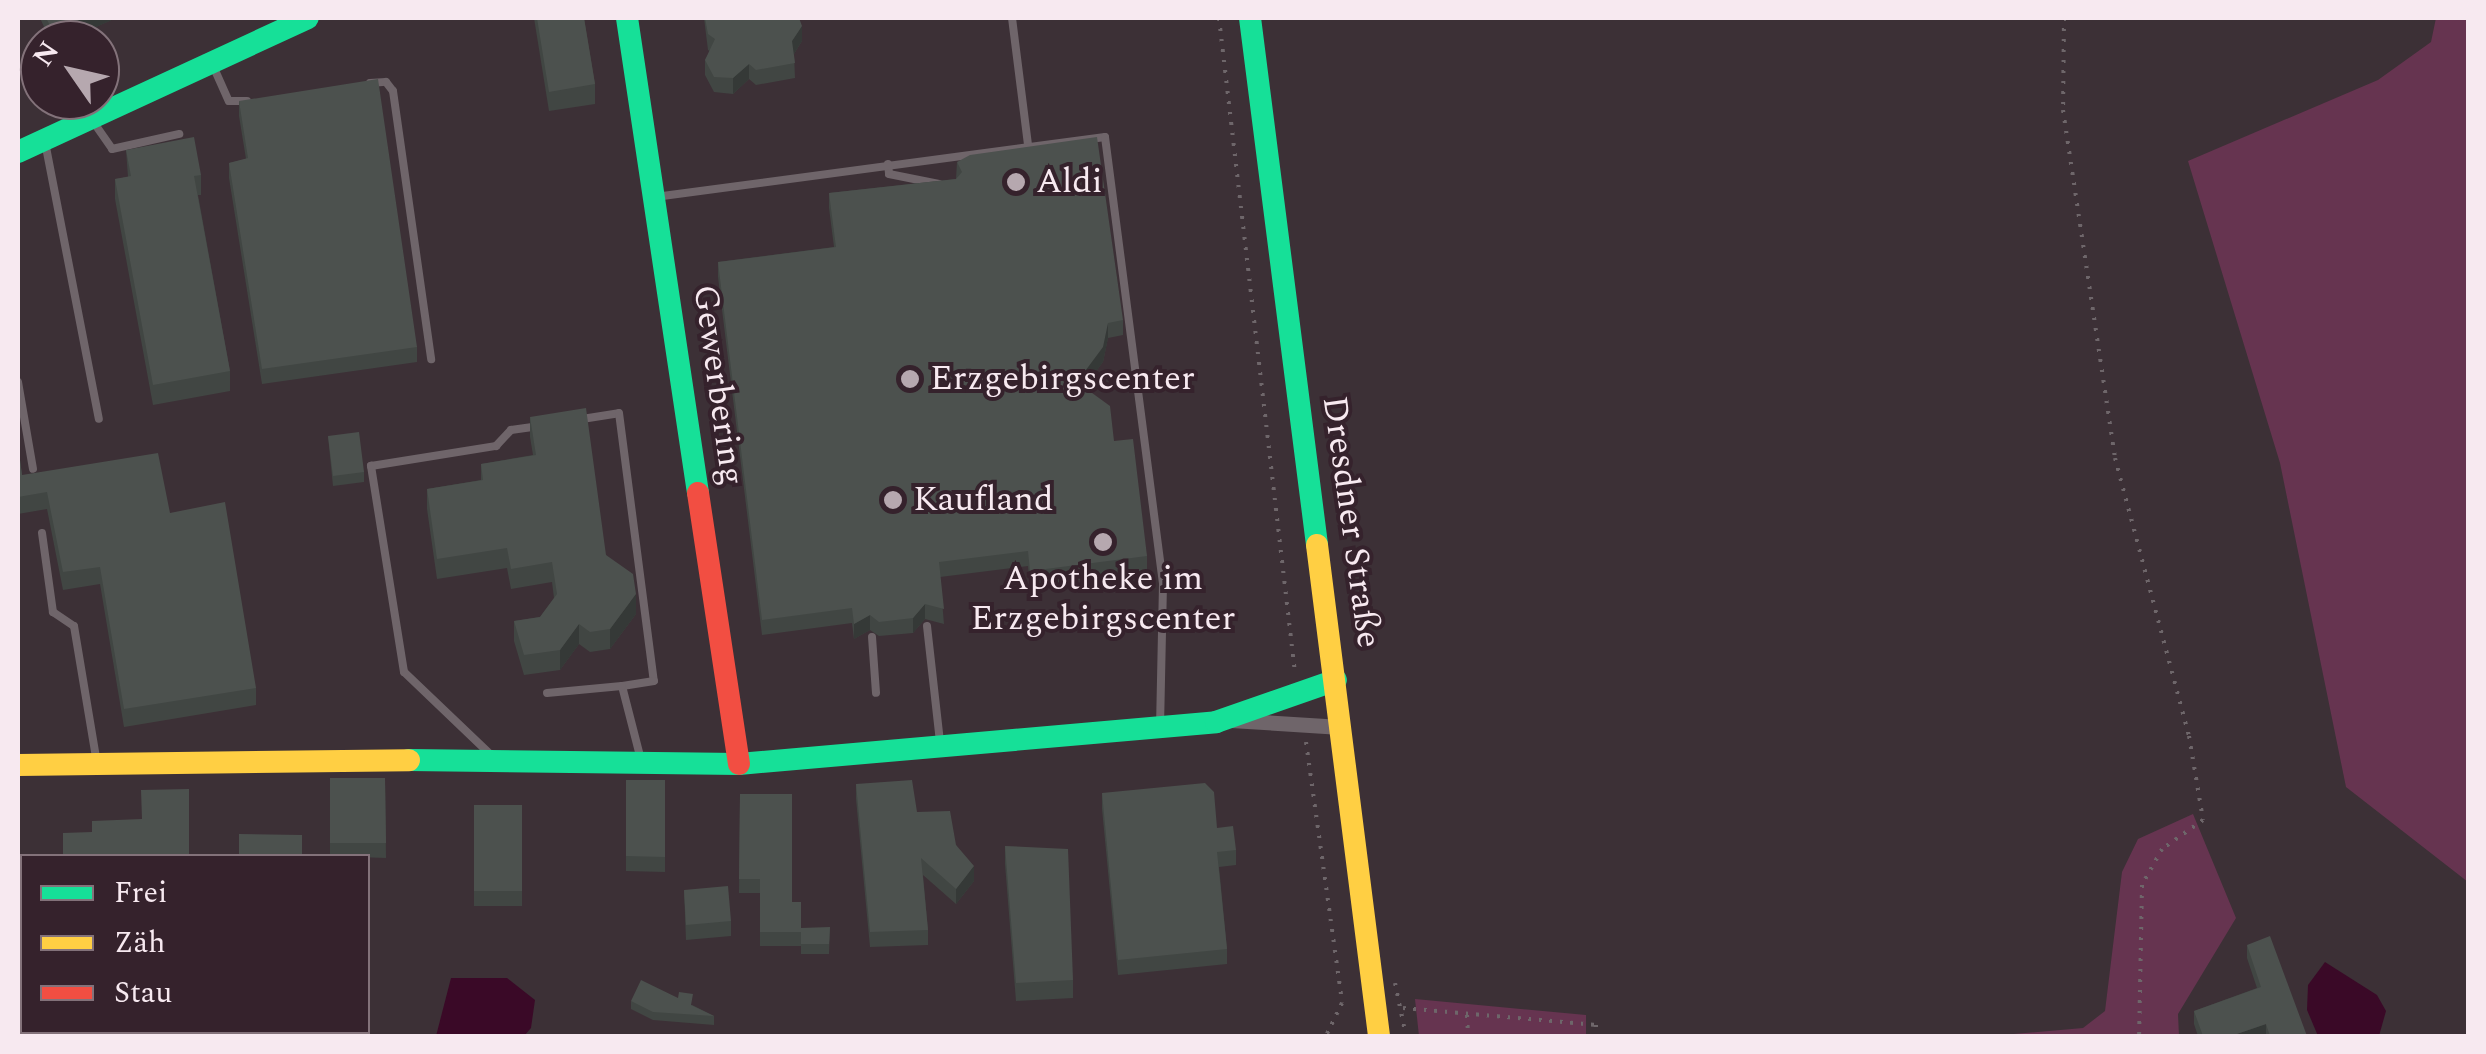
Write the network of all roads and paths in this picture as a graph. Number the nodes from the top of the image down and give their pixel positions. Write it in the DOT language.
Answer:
graph roads {
  1 [pos="308,18"];
  2 [pos="627,18"];
  3 [pos="1012,18"];
  4 [pos="1219,18"];
  5 [pos="1250,18"];
  6 [pos="2064,18"];
  7 [pos="211,58"];
  8 [pos="359,85"];
  9 [pos="255,100"];
  10 [pos="120,102"];
  11 [pos="82,120"];
  12 [pos="93,120"];
  13 [pos="179,134"];
  14 [pos="44,138"];
  15 [pos="1028,145"];
  16 [pos="18,152"];
  17 [pos="888,164"];
  18 [pos="955,187"];
  19 [pos="655,197"];
  20 [pos="431,360"];
  21 [pos="18,382"];
  22 [pos="99,419"];
  23 [pos="564,422"];
  24 [pos="547,424"];
  25 [pos="34,469"];
  26 [pos="42,533"];
  27 [pos="926,626"];
  28 [pos="872,637"];
  29 [pos="1336,680"];
  30 [pos="622,686"];
  31 [pos="547,692"];
  32 [pos="876,693"];
  33 [pos="1299,696"];
  34 [pos="1227,720"];
  35 [pos="1160,725"];
  36 [pos="1303,726"];
  37 [pos="1342,728"];
  38 [pos="940,748"];
  39 [pos="96,762"];
  40 [pos="739,764"];
  41 [pos="18,765"];
  42 [pos="502,765"];
  43 [pos="643,767"];
  44 [pos="1394,981"];
  45 [pos="1403,1008"];
  46 [pos="1467,1014"];
  47 [pos="1326,1036"];
  48 [pos="1379,1036"];
  49 [pos="1406,1036"];
  50 [pos="1468,1036"];
  51 [pos="1596,1036"];
  52 [pos="2140,1036"];
  1 -- 7 [label="street"];
  2 -- 19 [label="street, Gewerbering"];
  3 -- 15 [label="lane"];
  4 -- 33 [label="path"];
  5 -- 29 [label="street, Dresdner Straße"];
  6 -- 52 [label="path"];
  7 -- 9 [label="lane"];
  7 -- 10 [label="street"];
  8 -- 20 [label="lane"];
  11 -- 14 [label="street"];
  12 -- 13 [label="lane"];
  14 -- 16 [label="street"];
  14 -- 22 [label="lane"];
  15 -- 17 [label="lane"];
  15 -- 35 [label="lane"];
  17 -- 18 [label="lane"];
  17 -- 19 [label="lane"];
  19 -- 40 [label="street, Gewerbering"];
  21 -- 25 [label="lane"];
  23 -- 30 [label="lane"];
  24 -- 42 [label="lane"];
  26 -- 39 [label="lane"];
  27 -- 38 [label="lane"];
  28 -- 32 [label="lane"];
  29 -- 33 [label="street"];
  29 -- 37 [label="street, Dresdner Straße"];
  30 -- 31 [label="lane"];
  30 -- 43 [label="lane"];
  33 -- 34 [label="street"];
  34 -- 35 [label="street"];
  34 -- 36 [label="street"];
  35 -- 38 [label="street"];
  36 -- 37 [label="street"];
  36 -- 47 [label="path"];
  37 -- 48 [label="street, Dresdner Straße"];
  38 -- 40 [label="street"];
  39 -- 41 [label="street"];
  39 -- 42 [label="street"];
  40 -- 43 [label="street"];
  42 -- 43 [label="street"];
  44 -- 45 [label="path"];
  45 -- 46 [label="path"];
  45 -- 49 [label="path"];
  46 -- 50 [label="path"];
  46 -- 51 [label="path"];
}
